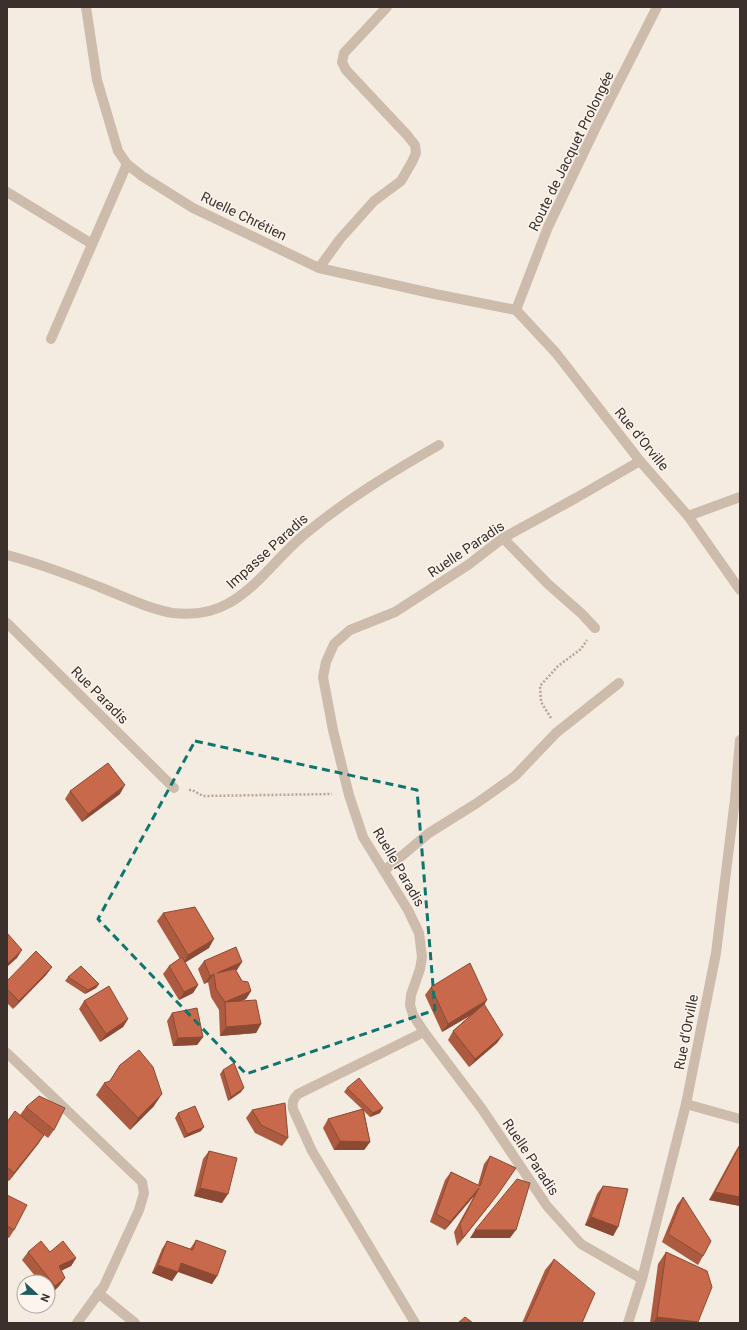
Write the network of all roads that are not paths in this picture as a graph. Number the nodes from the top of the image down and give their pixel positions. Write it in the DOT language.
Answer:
graph roads {
  1 [pos="86,7"];
  2 [pos="387,7"];
  3 [pos="657,7"];
  4 [pos="126,164"];
  5 [pos="7,192"];
  6 [pos="92,244"];
  7 [pos="319,268"];
  8 [pos="516,310"];
  9 [pos="51,339"];
  10 [pos="438,445"];
  11 [pos="640,460"];
  12 [pos="740,497"];
  13 [pos="688,516"];
  14 [pos="503,538"];
  15 [pos="7,555"];
  16 [pos="740,590"];
  17 [pos="7,623"];
  18 [pos="595,628"];
  19 [pos="619,684"];
  20 [pos="740,740"];
  21 [pos="174,788"];
  22 [pos="384,870"];
  23 [pos="424,1032"];
  24 [pos="7,1053"];
  25 [pos="686,1104"];
  26 [pos="740,1119"];
  27 [pos="642,1278"];
  28 [pos="98,1293"];
  29 [pos="78,1323"];
  30 [pos="135,1323"];
  31 [pos="415,1323"];
  32 [pos="628,1323"];
  1 -- 4 [label="street, Ruelle Chrétien"];
  2 -- 7 [label="street"];
  3 -- 8 [label="street, Route de Jacquet Prolongée"];
  4 -- 6 [label="street"];
  4 -- 7 [label="street, Ruelle Chrétien"];
  5 -- 6 [label="street"];
  6 -- 9 [label="street"];
  7 -- 8 [label="street, Ruelle Chrétien"];
  8 -- 11 [label="street, Rue d'Orville"];
  10 -- 15 [label="street, Impasse Paradis"];
  11 -- 13 [label="street, Rue d'Orville"];
  11 -- 14 [label="street, Ruelle Paradis"];
  12 -- 13 [label="street"];
  13 -- 16 [label="street, Rue d'Orville"];
  14 -- 18 [label="street"];
  14 -- 22 [label="street, Ruelle Paradis"];
  17 -- 21 [label="street, Rue Paradis"];
  19 -- 22 [label="street"];
  20 -- 25 [label="street, Rue d'Orville"];
  22 -- 23 [label="street, Ruelle Paradis"];
  23 -- 27 [label="street, Ruelle Paradis"];
  23 -- 31 [label="street"];
  24 -- 28 [label="street"];
  25 -- 26 [label="street"];
  25 -- 27 [label="street, Rue d'Orville"];
  27 -- 32 [label="street, Rue d'Orville"];
  28 -- 29 [label="street"];
  28 -- 30 [label="street"];
}
